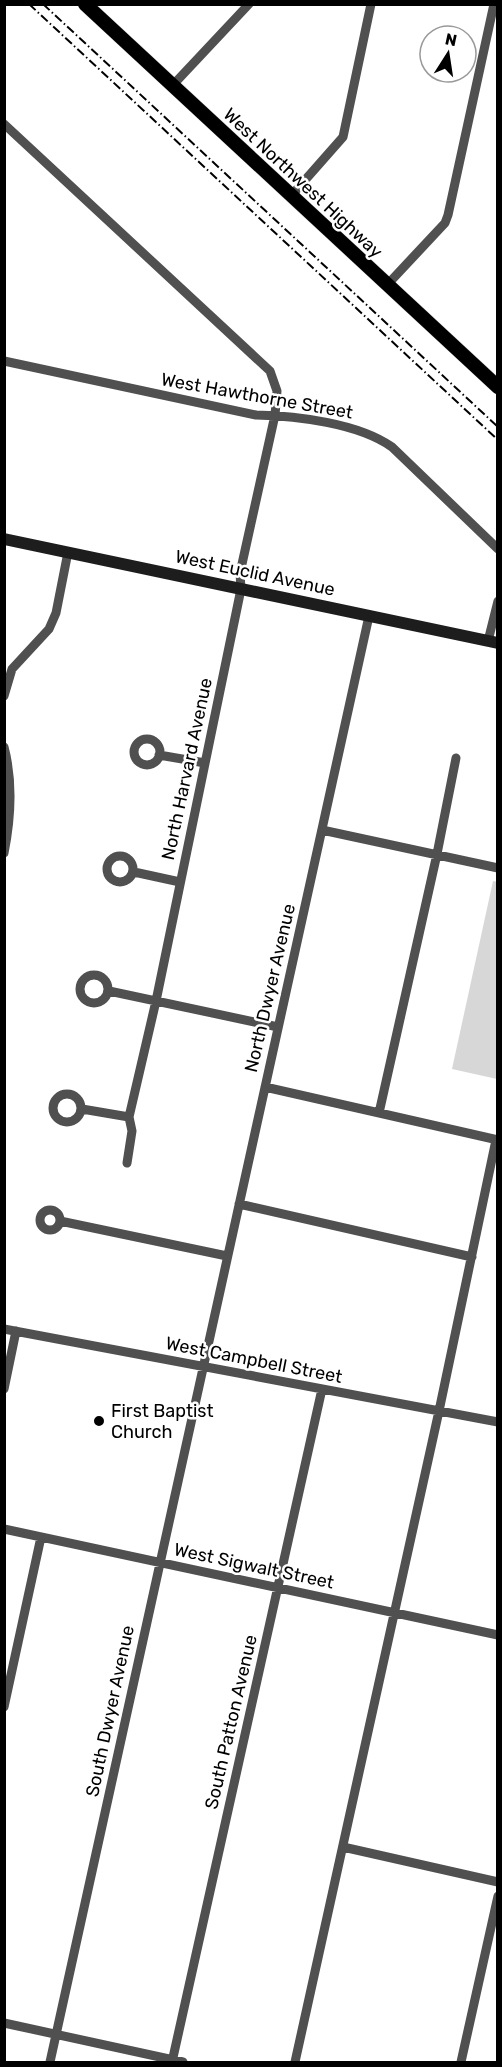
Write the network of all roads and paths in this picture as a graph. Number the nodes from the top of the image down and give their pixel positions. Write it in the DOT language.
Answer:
graph roads {
  1 [pos="85,4"];
  2 [pos="249,4"];
  3 [pos="372,4"];
  4 [pos="494,4"];
  5 [pos="172,86"];
  6 [pos="4,124"];
  7 [pos="291,196"];
  8 [pos="387,285"];
  9 [pos="4,361"];
  10 [pos="496,382"];
  11 [pos="275,415"];
  12 [pos="4,538"];
  13 [pos="498,549"];
  14 [pos="68,552"];
  15 [pos="241,589"];
  16 [pos="498,601"];
  17 [pos="369,616"];
  18 [pos="493,642"];
  19 [pos="9,668"];
  20 [pos="4,696"];
  21 [pos="4,747"];
  22 [pos="159,755"];
  23 [pos="456,758"];
  24 [pos="205,764"];
  25 [pos="322,830"];
  26 [pos="4,853"];
  27 [pos="437,854"];
  28 [pos="498,868"];
  29 [pos="134,872"];
  30 [pos="180,882"];
  31 [pos="109,991"];
  32 [pos="156,1001"];
  33 [pos="278,1027"];
  34 [pos="265,1087"];
  35 [pos="82,1109"];
  36 [pos="380,1113"];
  37 [pos="129,1118"];
  38 [pos="497,1140"];
  39 [pos="127,1162"];
  40 [pos="238,1204"];
  41 [pos="60,1221"];
  42 [pos="227,1256"];
  43 [pos="472,1257"];
  44 [pos="4,1329"];
  45 [pos="16,1331"];
  46 [pos="202,1367"];
  47 [pos="4,1389"];
  48 [pos="322,1389"];
  49 [pos="439,1411"];
  50 [pos="498,1422"];
  51 [pos="4,1529"];
  52 [pos="41,1537"];
  53 [pos="159,1563"];
  54 [pos="278,1588"];
  55 [pos="394,1613"];
  56 [pos="498,1635"];
  57 [pos="4,1707"];
  58 [pos="343,1847"];
  59 [pos="498,1882"];
  60 [pos="498,1896"];
  61 [pos="4,2023"];
  62 [pos="56,2035"];
  63 [pos="172,2061"];
  64 [pos="50,2062"];
  65 [pos="183,2062"];
  66 [pos="295,2062"];
  67 [pos="461,2062"];
  1 -- 5 [label="main road, West Northwest Highway"];
  2 -- 5 [label="street"];
  3 -- 7 [label="street"];
  4 -- 8 [label="street"];
  5 -- 7 [label="main road, West Northwest Highway"];
  6 -- 11 [label="street, North Harvard Avenue"];
  7 -- 8 [label="main road, West Northwest Highway"];
  8 -- 10 [label="main road, West Northwest Highway"];
  9 -- 11 [label="street, West Hawthorne Street"];
  11 -- 13 [label="street, West Hawthorne Street"];
  11 -- 15 [label="street, North Harvard Avenue"];
  12 -- 14 [label="main road, West Euclid Avenue"];
  14 -- 15 [label="main road, West Euclid Avenue"];
  14 -- 19 [label="street"];
  15 -- 17 [label="main road, West Euclid Avenue"];
  15 -- 24 [label="street, North Harvard Avenue"];
  16 -- 18 [label="street"];
  17 -- 18 [label="main road, West Euclid Avenue"];
  17 -- 25 [label="street, North Dwyer Avenue"];
  19 -- 20 [label="street"];
  21 -- 26 [label="street"];
  22 -- 24 [label="street"];
  23 -- 27 [label="street"];
  24 -- 30 [label="street, North Harvard Avenue"];
  25 -- 27 [label="street"];
  25 -- 33 [label="street, North Dwyer Avenue"];
  27 -- 28 [label="street"];
  27 -- 36 [label="street"];
  29 -- 30 [label="street"];
  30 -- 32 [label="street, North Harvard Avenue"];
  31 -- 32 [label="street"];
  32 -- 33 [label="street"];
  32 -- 37 [label="street, North Harvard Avenue"];
  33 -- 34 [label="street, North Dwyer Avenue"];
  34 -- 36 [label="street"];
  34 -- 40 [label="street, North Dwyer Avenue"];
  35 -- 37 [label="street"];
  36 -- 38 [label="street"];
  37 -- 39 [label="street, North Harvard Avenue"];
  38 -- 43 [label="street"];
  40 -- 42 [label="street, North Dwyer Avenue"];
  40 -- 43 [label="street"];
  41 -- 42 [label="street"];
  42 -- 46 [label="street, North Dwyer Avenue"];
  43 -- 49 [label="street"];
  44 -- 45 [label="street, West Campbell Street"];
  45 -- 46 [label="street, West Campbell Street"];
  45 -- 47 [label="street"];
  46 -- 48 [label="street, West Campbell Street"];
  46 -- 53 [label="street, South Dwyer Avenue"];
  48 -- 49 [label="street, West Campbell Street"];
  48 -- 54 [label="street, South Patton Avenue"];
  49 -- 50 [label="street, West Campbell Street"];
  49 -- 55 [label="street"];
  51 -- 52 [label="street, West Sigwalt Street"];
  52 -- 53 [label="street, West Sigwalt Street"];
  52 -- 57 [label="street"];
  53 -- 54 [label="street, West Sigwalt Street"];
  53 -- 62 [label="street, South Dwyer Avenue"];
  54 -- 55 [label="street, West Sigwalt Street"];
  54 -- 63 [label="street, South Patton Avenue"];
  55 -- 56 [label="street, West Sigwalt Street"];
  55 -- 58 [label="street"];
  58 -- 59 [label="street"];
  58 -- 66 [label="street"];
  60 -- 67 [label="street"];
  61 -- 62 [label="street"];
  62 -- 63 [label="street"];
  62 -- 64 [label="street, South Dwyer Avenue"];
  63 -- 65 [label="street"];
}
